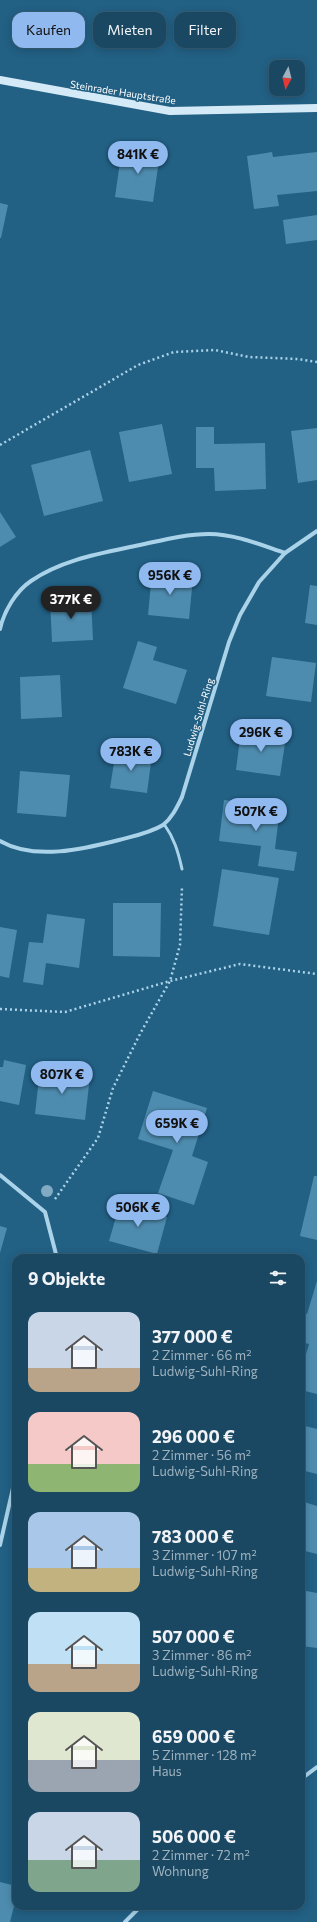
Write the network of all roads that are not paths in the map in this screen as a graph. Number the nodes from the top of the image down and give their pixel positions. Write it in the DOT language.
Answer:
graph roads {
  1 [pos="0,80"];
  2 [pos="317,108"];
  3 [pos="317,531"];
  4 [pos="285,553"];
  5 [pos="0,629"];
  6 [pos="164,824"];
  7 [pos="0,841"];
  8 [pos="182,869"];
  9 [pos="0,1175"];
  10 [pos="56,1254"];
  11 [pos="12,1492"];
  12 [pos="0,1545"];
  13 [pos="317,1767"];
  14 [pos="305,1776"];
  15 [pos="137,1910"];
  16 [pos="125,1922"];
  1 -- 2 [label="main road, Steinrader Hauptstraße"];
  3 -- 4 [label="street, Ludwig-Suhl-Ring"];
  4 -- 5 [label="street"];
  4 -- 6 [label="street, Ludwig-Suhl-Ring"];
  6 -- 7 [label="street, Ludwig-Suhl-Ring"];
  6 -- 8 [label="lane"];
  9 -- 10 [label="street"];
  11 -- 12 [label="street"];
  13 -- 14 [label="street"];
  15 -- 16 [label="street"];
}
